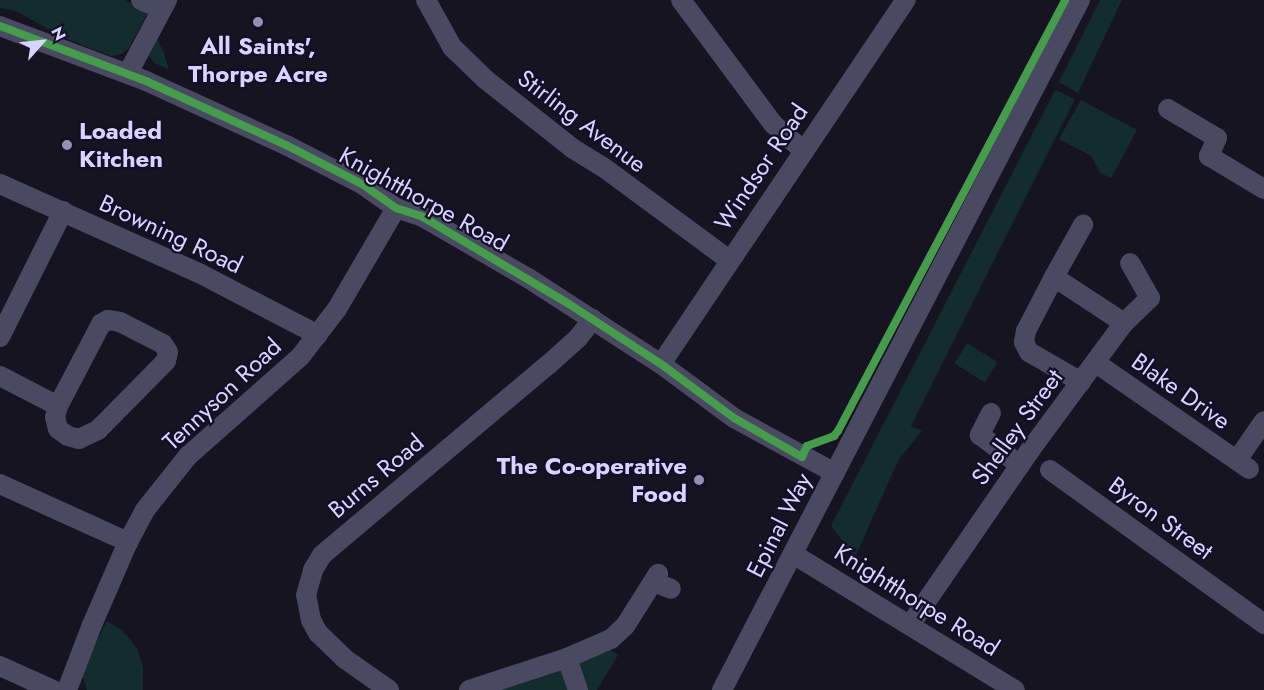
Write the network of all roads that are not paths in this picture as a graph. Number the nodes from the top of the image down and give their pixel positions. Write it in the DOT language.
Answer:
graph roads {
  1 [pos="141,0"];
  2 [pos="426,0"];
  3 [pos="681,0"];
  4 [pos="906,0"];
  5 [pos="1080,0"];
  6 [pos="164,4"];
  7 [pos="0,26"];
  8 [pos="128,73"];
  9 [pos="1168,109"];
  10 [pos="804,151"];
  11 [pos="0,184"];
  12 [pos="1264,189"];
  13 [pos="396,208"];
  14 [pos="63,211"];
  15 [pos="1083,225"];
  16 [pos="729,260"];
  17 [pos="1130,263"];
  18 [pos="1054,278"];
  19 [pos="592,319"];
  20 [pos="1124,323"];
  21 [pos="318,335"];
  22 [pos="0,337"];
  23 [pos="1096,363"];
  24 [pos="661,364"];
  25 [pos="0,375"];
  26 [pos="1081,382"];
  27 [pos="58,406"];
  28 [pos="991,413"];
  29 [pos="1264,421"];
  30 [pos="1020,465"];
  31 [pos="1050,470"];
  32 [pos="1252,471"];
  33 [pos="835,473"];
  34 [pos="0,484"];
  35 [pos="128,542"];
  36 [pos="793,554"];
  37 [pos="661,582"];
  38 [pos="1264,624"];
  39 [pos="910,625"];
  40 [pos="567,657"];
  41 [pos="0,666"];
  42 [pos="53,690"];
  43 [pos="67,690"];
  44 [pos="390,690"];
  45 [pos="469,690"];
  46 [pos="578,690"];
  47 [pos="722,690"];
  48 [pos="1015,690"];
  1 -- 6 [label="street"];
  2 -- 16 [label="street, Stirling Avenue"];
  3 -- 10 [label="street"];
  4 -- 10 [label="street, Windsor Road"];
  5 -- 33 [label="street, Epinal Way"];
  6 -- 8 [label="street"];
  7 -- 8 [label="street, Knightthorpe Road"];
  8 -- 13 [label="street, Knightthorpe Road"];
  9 -- 12 [label="street"];
  10 -- 16 [label="street, Windsor Road"];
  11 -- 14 [label="street, Browning Road"];
  13 -- 19 [label="street, Knightthorpe Road"];
  13 -- 21 [label="street, Tennyson Road"];
  14 -- 21 [label="street, Browning Road"];
  14 -- 22 [label="street"];
  15 -- 18 [label="street"];
  16 -- 24 [label="street, Windsor Road"];
  17 -- 20 [label="street, Shelley Street"];
  18 -- 20 [label="street"];
  18 -- 26 [label="street"];
  19 -- 24 [label="street, Knightthorpe Road"];
  19 -- 44 [label="street, Burns Road"];
  20 -- 23 [label="street, Shelley Street"];
  21 -- 35 [label="street, Tennyson Road"];
  23 -- 26 [label="street, Shelley Street"];
  23 -- 32 [label="street, Blake Drive"];
  24 -- 33 [label="street, Knightthorpe Road"];
  25 -- 27 [label="street"];
  26 -- 30 [label="street, Shelley Street"];
  27 -- 27 [label="street"];
  28 -- 30 [label="street"];
  29 -- 32 [label="street, Blake Drive"];
  30 -- 39 [label="street, Shelley Street"];
  31 -- 38 [label="street, Byron Street"];
  33 -- 36 [label="street, Epinal Way"];
  34 -- 35 [label="street"];
  35 -- 43 [label="street, Tennyson Road"];
  36 -- 39 [label="street, Knightthorpe Road"];
  36 -- 47 [label="street, Epinal Way"];
  37 -- 40 [label="street"];
  39 -- 48 [label="street, Knightthorpe Road"];
  40 -- 45 [label="street"];
  40 -- 46 [label="street"];
  41 -- 42 [label="street"];
}
